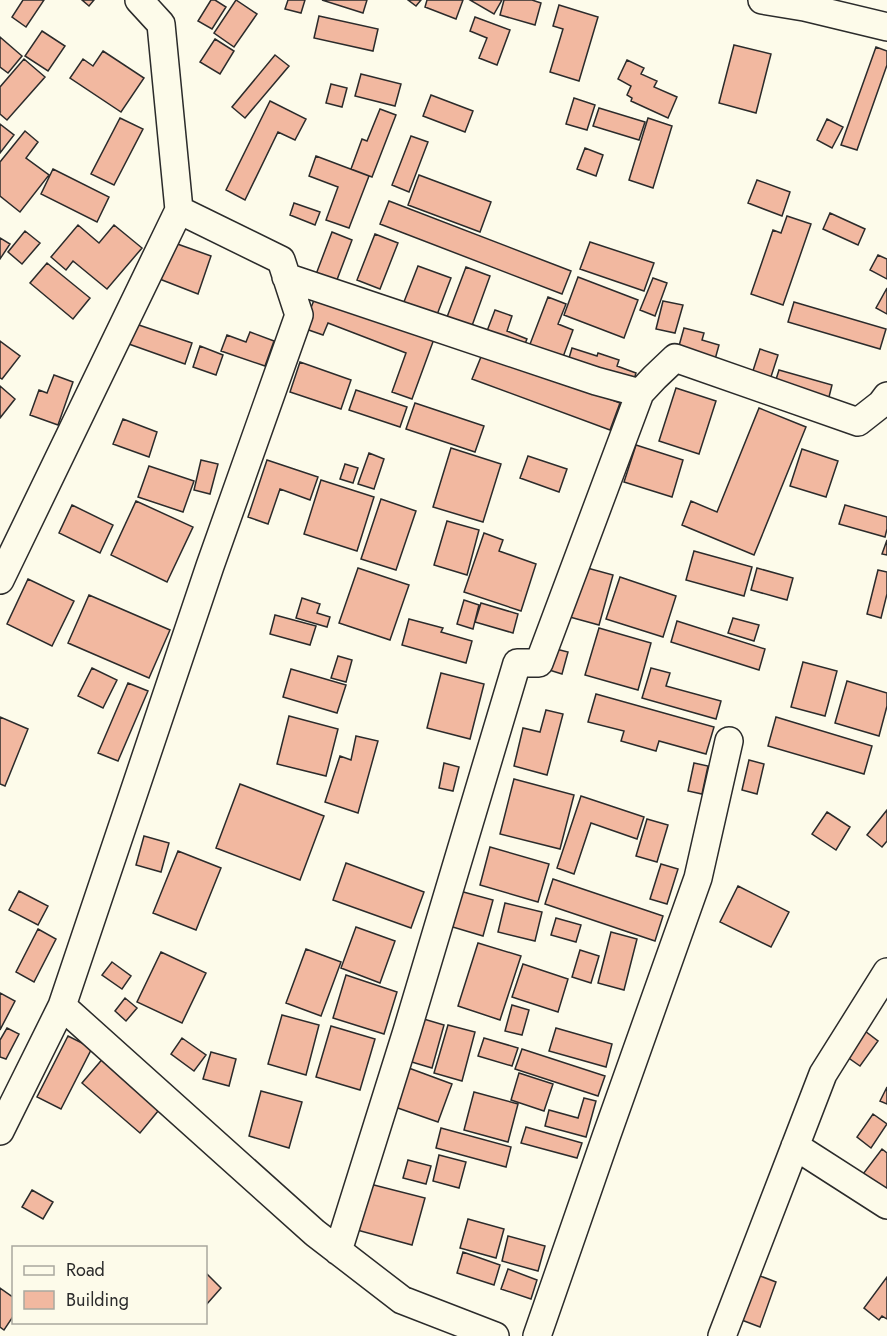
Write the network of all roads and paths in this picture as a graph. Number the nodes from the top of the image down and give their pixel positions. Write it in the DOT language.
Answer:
graph roads {
  1 [pos="139,0"];
  2 [pos="762,0"];
  3 [pos="887,27"];
  4 [pos="179,210"];
  5 [pos="286,277"];
  6 [pos="640,393"];
  7 [pos="887,396"];
  8 [pos="0,580"];
  9 [pos="729,741"];
  10 [pos="887,972"];
  11 [pos="62,1006"];
  12 [pos="0,1131"];
  13 [pos="795,1146"];
  14 [pos="887,1205"];
  15 [pos="338,1251"];
  16 [pos="495,1336"];
  17 [pos="537,1336"];
  18 [pos="723,1336"];
  1 -- 4 [label="street"];
  2 -- 3 [label="street"];
  4 -- 5 [label="street"];
  4 -- 8 [label="street"];
  5 -- 6 [label="street"];
  5 -- 11 [label="street"];
  6 -- 7 [label="street"];
  6 -- 15 [label="street"];
  9 -- 17 [label="street"];
  10 -- 13 [label="street"];
  11 -- 12 [label="street"];
  11 -- 15 [label="street"];
  13 -- 14 [label="street"];
  13 -- 18 [label="street"];
  15 -- 16 [label="street"];
}
